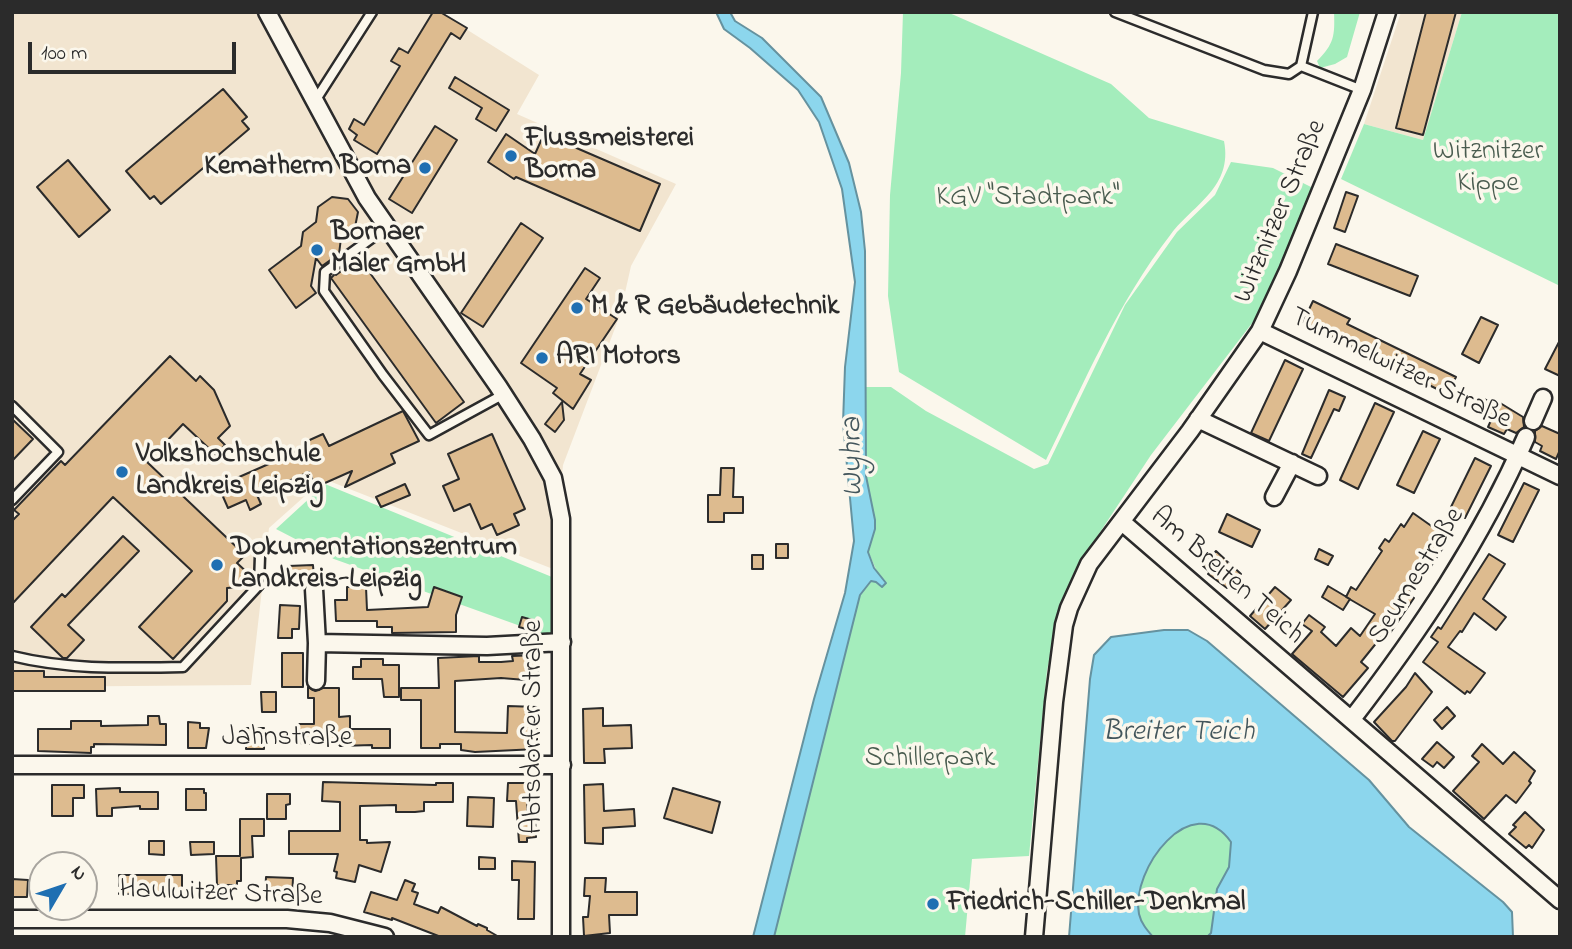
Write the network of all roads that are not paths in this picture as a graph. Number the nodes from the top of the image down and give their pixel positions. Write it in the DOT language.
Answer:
graph roads {
  1 [pos="267,12"];
  2 [pos="372,12"];
  3 [pos="1115,12"];
  4 [pos="1313,12"];
  5 [pos="1387,12"];
  6 [pos="1301,66"];
  7 [pos="1362,90"];
  8 [pos="315,101"];
  9 [pos="387,227"];
  10 [pos="1260,331"];
  11 [pos="504,394"];
  12 [pos="1543,398"];
  13 [pos="12,406"];
  14 [pos="1198,419"];
  15 [pos="1533,421"];
  16 [pos="1525,438"];
  17 [pos="1517,456"];
  18 [pos="1292,463"];
  19 [pos="1318,476"];
  20 [pos="1560,476"];
  21 [pos="1275,497"];
  22 [pos="12,500"];
  23 [pos="1122,522"];
  24 [pos="260,556"];
  25 [pos="314,589"];
  26 [pos="562,642"];
  27 [pos="317,643"];
  28 [pos="12,656"];
  29 [pos="316,681"];
  30 [pos="1352,719"];
  31 [pos="12,765"];
  32 [pos="562,765"];
  33 [pos="1560,900"];
  34 [pos="12,919"];
  35 [pos="385,937"];
  36 [pos="561,937"];
  37 [pos="1034,937"];
  1 -- 8 [label="street, Abtsdorfer Straße"];
  2 -- 8 [label="lane"];
  3 -- 6 [label="lane"];
  4 -- 6 [label="lane"];
  5 -- 7 [label="street, Witznitzer Straße"];
  6 -- 7 [label="lane"];
  7 -- 10 [label="street, Witznitzer Straße"];
  8 -- 9 [label="street, Abtsdorfer Straße"];
  9 -- 11 [label="street, Abtsdorfer Straße"];
  9 -- 11 [label="lane"];
  10 -- 14 [label="street, Witznitzer Straße"];
  10 -- 17 [label="street, Tummelwitzer Straße"];
  11 -- 26 [label="street, Abtsdorfer Straße"];
  12 -- 15 [label="street, Tummelwitzer Straße"];
  13 -- 22 [label="lane"];
  14 -- 18 [label="street"];
  14 -- 23 [label="street, Witznitzer Straße"];
  16 -- 17 [label="street, Tummelwitzer Straße"];
  17 -- 20 [label="street, Tummelwitzer Straße"];
  17 -- 30 [label="street, Seumestraße"];
  18 -- 19 [label="street"];
  18 -- 21 [label="street"];
  23 -- 30 [label="street, Am Breiten Teich"];
  23 -- 37 [label="street, Am Breiten Teich"];
  24 -- 28 [label="lane"];
  25 -- 27 [label="street"];
  26 -- 27 [label="street"];
  26 -- 32 [label="street, Abtsdorfer Straße"];
  27 -- 29 [label="street"];
  30 -- 33 [label="street, Am Breiten Teich"];
  31 -- 32 [label="street, Jahnstraße"];
  32 -- 36 [label="street, Abtsdorfer Straße"];
  34 -- 35 [label="street, Haulwitzer Straße"];
}
